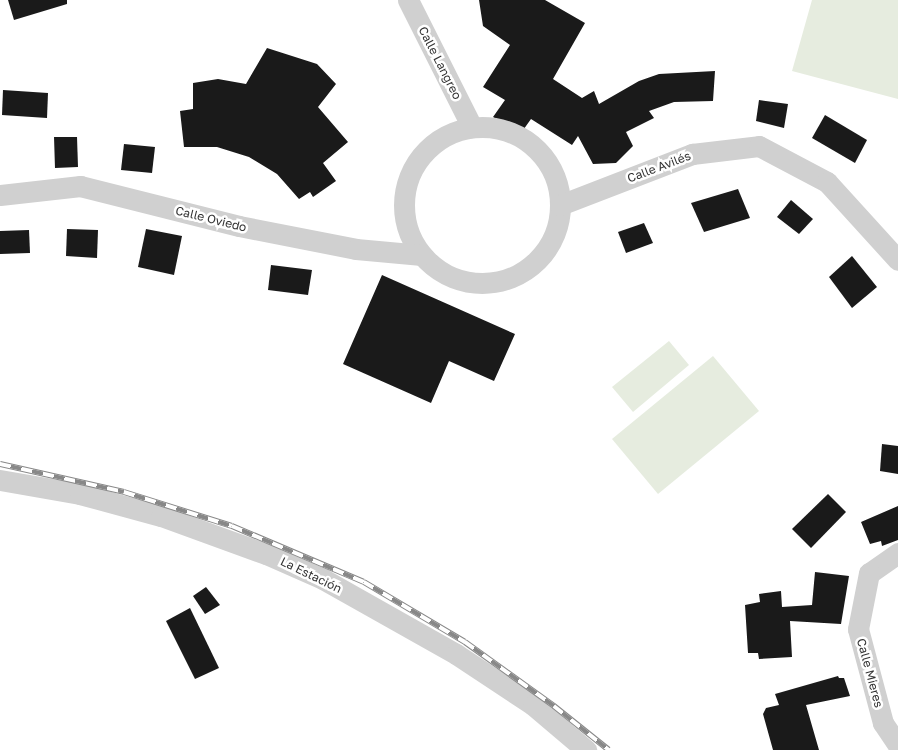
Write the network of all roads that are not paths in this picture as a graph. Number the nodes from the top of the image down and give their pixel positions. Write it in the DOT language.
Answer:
graph roads {
  1 [pos="408,0"];
  2 [pos="471,125"];
  3 [pos="0,195"];
  4 [pos="560,205"];
  5 [pos="422,255"];
  6 [pos="898,260"];
  7 [pos="0,480"];
  8 [pos="898,553"];
  9 [pos="898,745"];
  10 [pos="586,750"];
  1 -- 2 [label="street, Calle Langreo"];
  2 -- 4 [label="street"];
  2 -- 5 [label="street"];
  3 -- 5 [label="street, Calle Oviedo"];
  4 -- 5 [label="street"];
  4 -- 6 [label="street, Calle Avilés"];
  7 -- 10 [label="street, La Estación"];
  8 -- 9 [label="street, Calle Mieres"];
}
